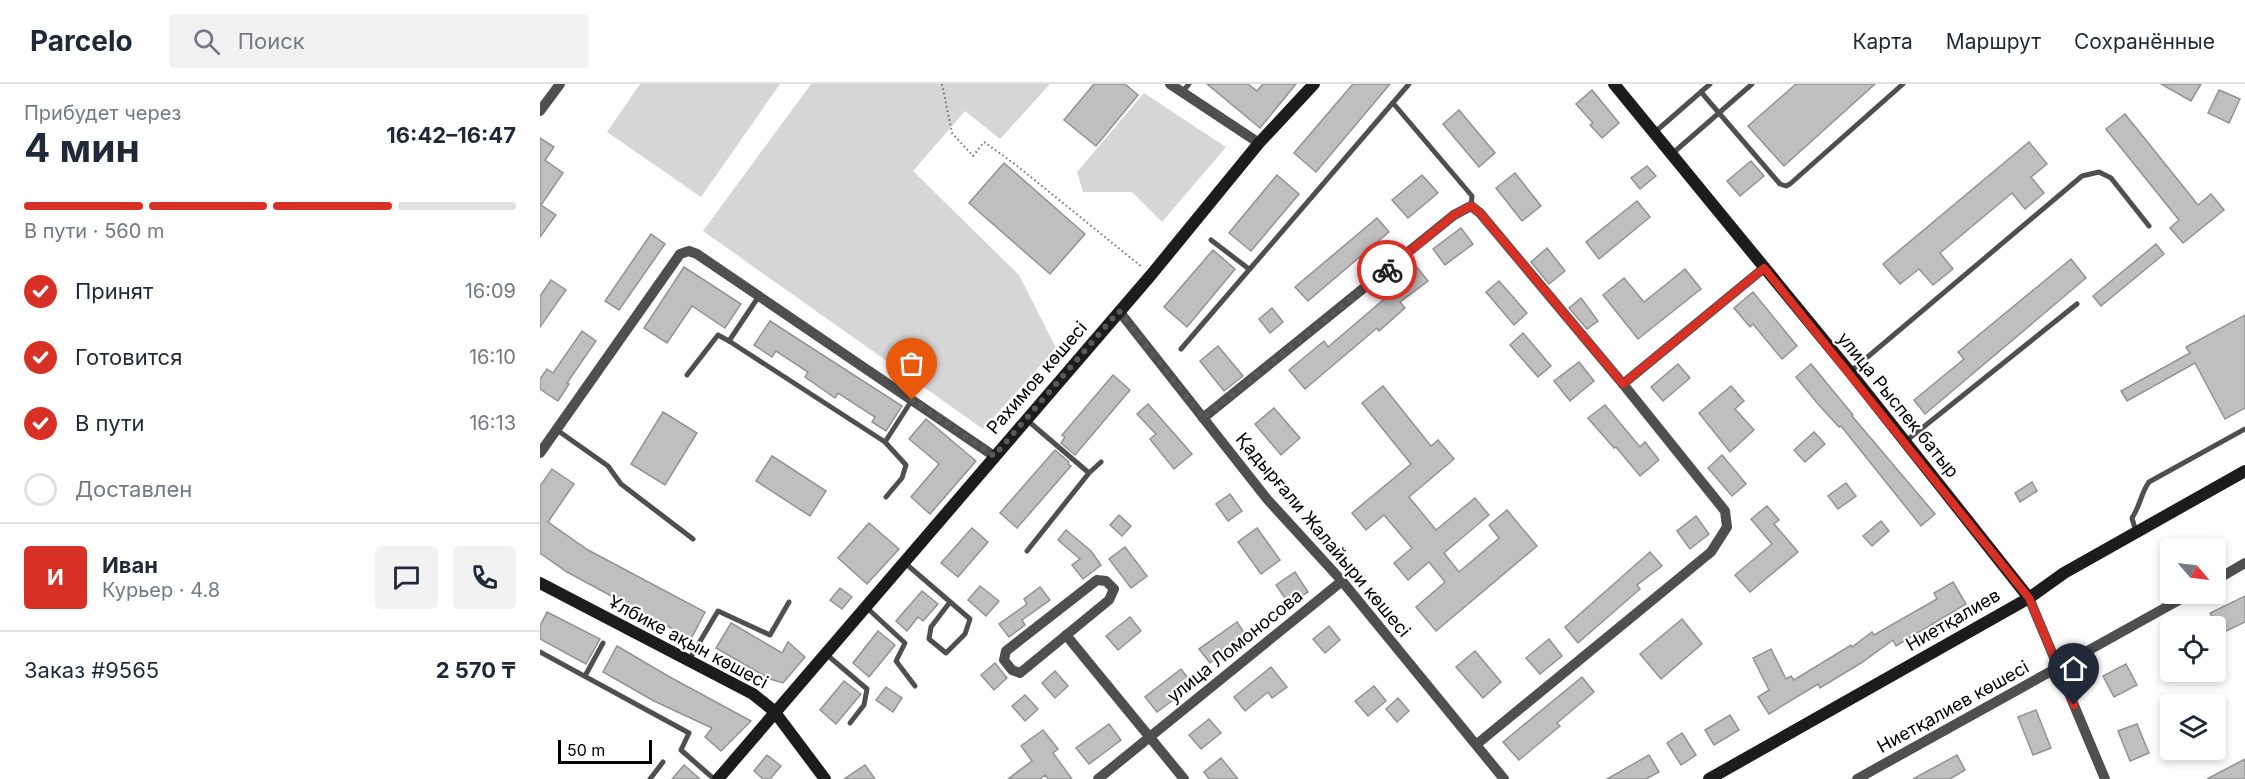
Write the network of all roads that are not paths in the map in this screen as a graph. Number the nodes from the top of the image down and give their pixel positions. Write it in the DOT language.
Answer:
graph roads {
  1 [pos="560,84"];
  2 [pos="1170,84"];
  3 [pos="1314,84"];
  4 [pos="1409,84"];
  5 [pos="1614,84"];
  6 [pos="1710,84"];
  7 [pos="1752,84"];
  8 [pos="1903,84"];
  9 [pos="1186,88"];
  10 [pos="1701,92"];
  11 [pos="1393,103"];
  12 [pos="540,111"];
  13 [pos="1719,113"];
  14 [pos="1654,133"];
  15 [pos="1259,143"];
  16 [pos="1671,154"];
  17 [pos="1471,206"];
  18 [pos="2149,226"];
  19 [pos="1211,240"];
  20 [pos="1764,268"];
  21 [pos="1249,269"];
  22 [pos="759,296"];
  23 [pos="2078,303"];
  24 [pos="1119,311"];
  25 [pos="729,341"];
  26 [pos="1181,349"];
  27 [pos="1850,372"];
  28 [pos="687,375"];
  29 [pos="1623,384"];
  30 [pos="912,400"];
  31 [pos="1203,418"];
  32 [pos="1027,420"];
  33 [pos="2245,429"];
  34 [pos="556,430"];
  35 [pos="885,442"];
  36 [pos="1905,442"];
  37 [pos="540,453"];
  38 [pos="994,456"];
  39 [pos="1101,462"];
  40 [pos="2245,471"];
  41 [pos="1089,473"];
  42 [pos="886,497"];
  43 [pos="2136,532"];
  44 [pos="693,539"];
  45 [pos="1028,551"];
  46 [pos="903,562"];
  47 [pos="2245,563"];
  48 [pos="2226,574"];
  49 [pos="1342,581"];
  50 [pos="540,583"];
  51 [pos="2029,598"];
  52 [pos="789,602"];
  53 [pos="950,602"];
  54 [pos="2172,604"];
  55 [pos="865,606"];
  56 [pos="1066,635"];
  57 [pos="603,643"];
  58 [pos="540,652"];
  59 [pos="825,653"];
  60 [pos="688,660"];
  61 [pos="2058,668"];
  62 [pos="585,676"];
  63 [pos="915,686"];
  64 [pos="774,711"];
  65 [pos="850,723"];
  66 [pos="1150,737"];
  67 [pos="1477,744"];
  68 [pos="663,762"];
  69 [pos="650,779"];
  70 [pos="716,779"];
  71 [pos="825,779"];
  72 [pos="1098,779"];
  73 [pos="1184,779"];
  74 [pos="1504,779"];
  75 [pos="1709,779"];
  76 [pos="1857,779"];
  77 [pos="2105,779"];
  1 -- 12 [label="street"];
  2 -- 9 [label="street"];
  3 -- 15 [label="street, Рахимов көшесі"];
  4 -- 11 [label="lane"];
  5 -- 14 [label="street, улица Рыспек батыр"];
  6 -- 10 [label="lane"];
  7 -- 13 [label="lane"];
  8 -- 13 [label="lane"];
  9 -- 15 [label="street"];
  10 -- 13 [label="lane"];
  10 -- 14 [label="lane"];
  11 -- 17 [label="lane"];
  11 -- 21 [label="lane"];
  13 -- 16 [label="lane"];
  14 -- 16 [label="street, улица Рыспек батыр"];
  15 -- 24 [label="street, Рахимов көшесі"];
  16 -- 20 [label="street, улица Рыспек батыр"];
  17 -- 29 [label="street"];
  17 -- 31 [label="street"];
  18 -- 27 [label="lane"];
  19 -- 21 [label="lane"];
  20 -- 27 [label="street, улица Рыспек батыр"];
  20 -- 29 [label="street"];
  21 -- 26 [label="lane"];
  22 -- 25 [label="lane"];
  22 -- 30 [label="street"];
  22 -- 34 [label="street"];
  23 -- 36 [label="lane"];
  24 -- 31 [label="street, Қадырғали Жалайыри көшесі"];
  24 -- 32 [label="street, Рахимов көшесі"];
  25 -- 28 [label="lane"];
  25 -- 35 [label="lane"];
  27 -- 36 [label="street, улица Рыспек батыр"];
  29 -- 67 [label="street"];
  30 -- 35 [label="lane"];
  30 -- 38 [label="street"];
  31 -- 49 [label="street, Қадырғали Жалайыри көшесі"];
  32 -- 38 [label="street, Рахимов көшесі"];
  32 -- 41 [label="lane"];
  33 -- 43 [label="lane"];
  34 -- 37 [label="street"];
  34 -- 44 [label="lane"];
  35 -- 42 [label="lane"];
  36 -- 51 [label="street, улица Рыспек батыр"];
  38 -- 46 [label="street, Рахимов көшесі"];
  39 -- 41 [label="lane"];
  40 -- 43 [label="street, Ниетқалиев"];
  41 -- 45 [label="lane"];
  43 -- 51 [label="street, Ниетқалиев"];
  46 -- 53 [label="lane"];
  46 -- 55 [label="street, Рахимов көшесі"];
  47 -- 48 [label="street"];
  49 -- 66 [label="street, улица Ломоносова"];
  49 -- 67 [label="street, Қадырғали Жалайыри көшесі"];
  50 -- 60 [label="street, Ұлбике ақын көшесі"];
  51 -- 61 [label="street, улица Рыспек батыр"];
  51 -- 75 [label="street, Ниетқалиев"];
  52 -- 60 [label="lane"];
  53 -- 53 [label="lane"];
  54 -- 61 [label="street, Ниетқалиев көшесі"];
  55 -- 59 [label="street, Рахимов көшесі"];
  55 -- 63 [label="lane"];
  56 -- 56 [label="street"];
  56 -- 66 [label="street"];
  57 -- 62 [label="lane"];
  58 -- 62 [label="lane"];
  59 -- 64 [label="street, Рахимов көшесі"];
  59 -- 65 [label="lane"];
  60 -- 64 [label="street, Ұлбике ақын көшесі"];
  61 -- 76 [label="street, Ниетқалиев көшесі"];
  61 -- 77 [label="street, улица Рыспек батыр"];
  62 -- 70 [label="lane"];
  64 -- 70 [label="street, Рахимов көшесі"];
  64 -- 71 [label="street, Ұлбике ақын көшесі"];
  66 -- 72 [label="street, улица Ломоносова"];
  66 -- 73 [label="street"];
  67 -- 74 [label="street, Қадырғали Жалайыри көшесі"];
  68 -- 69 [label="lane"];
}
